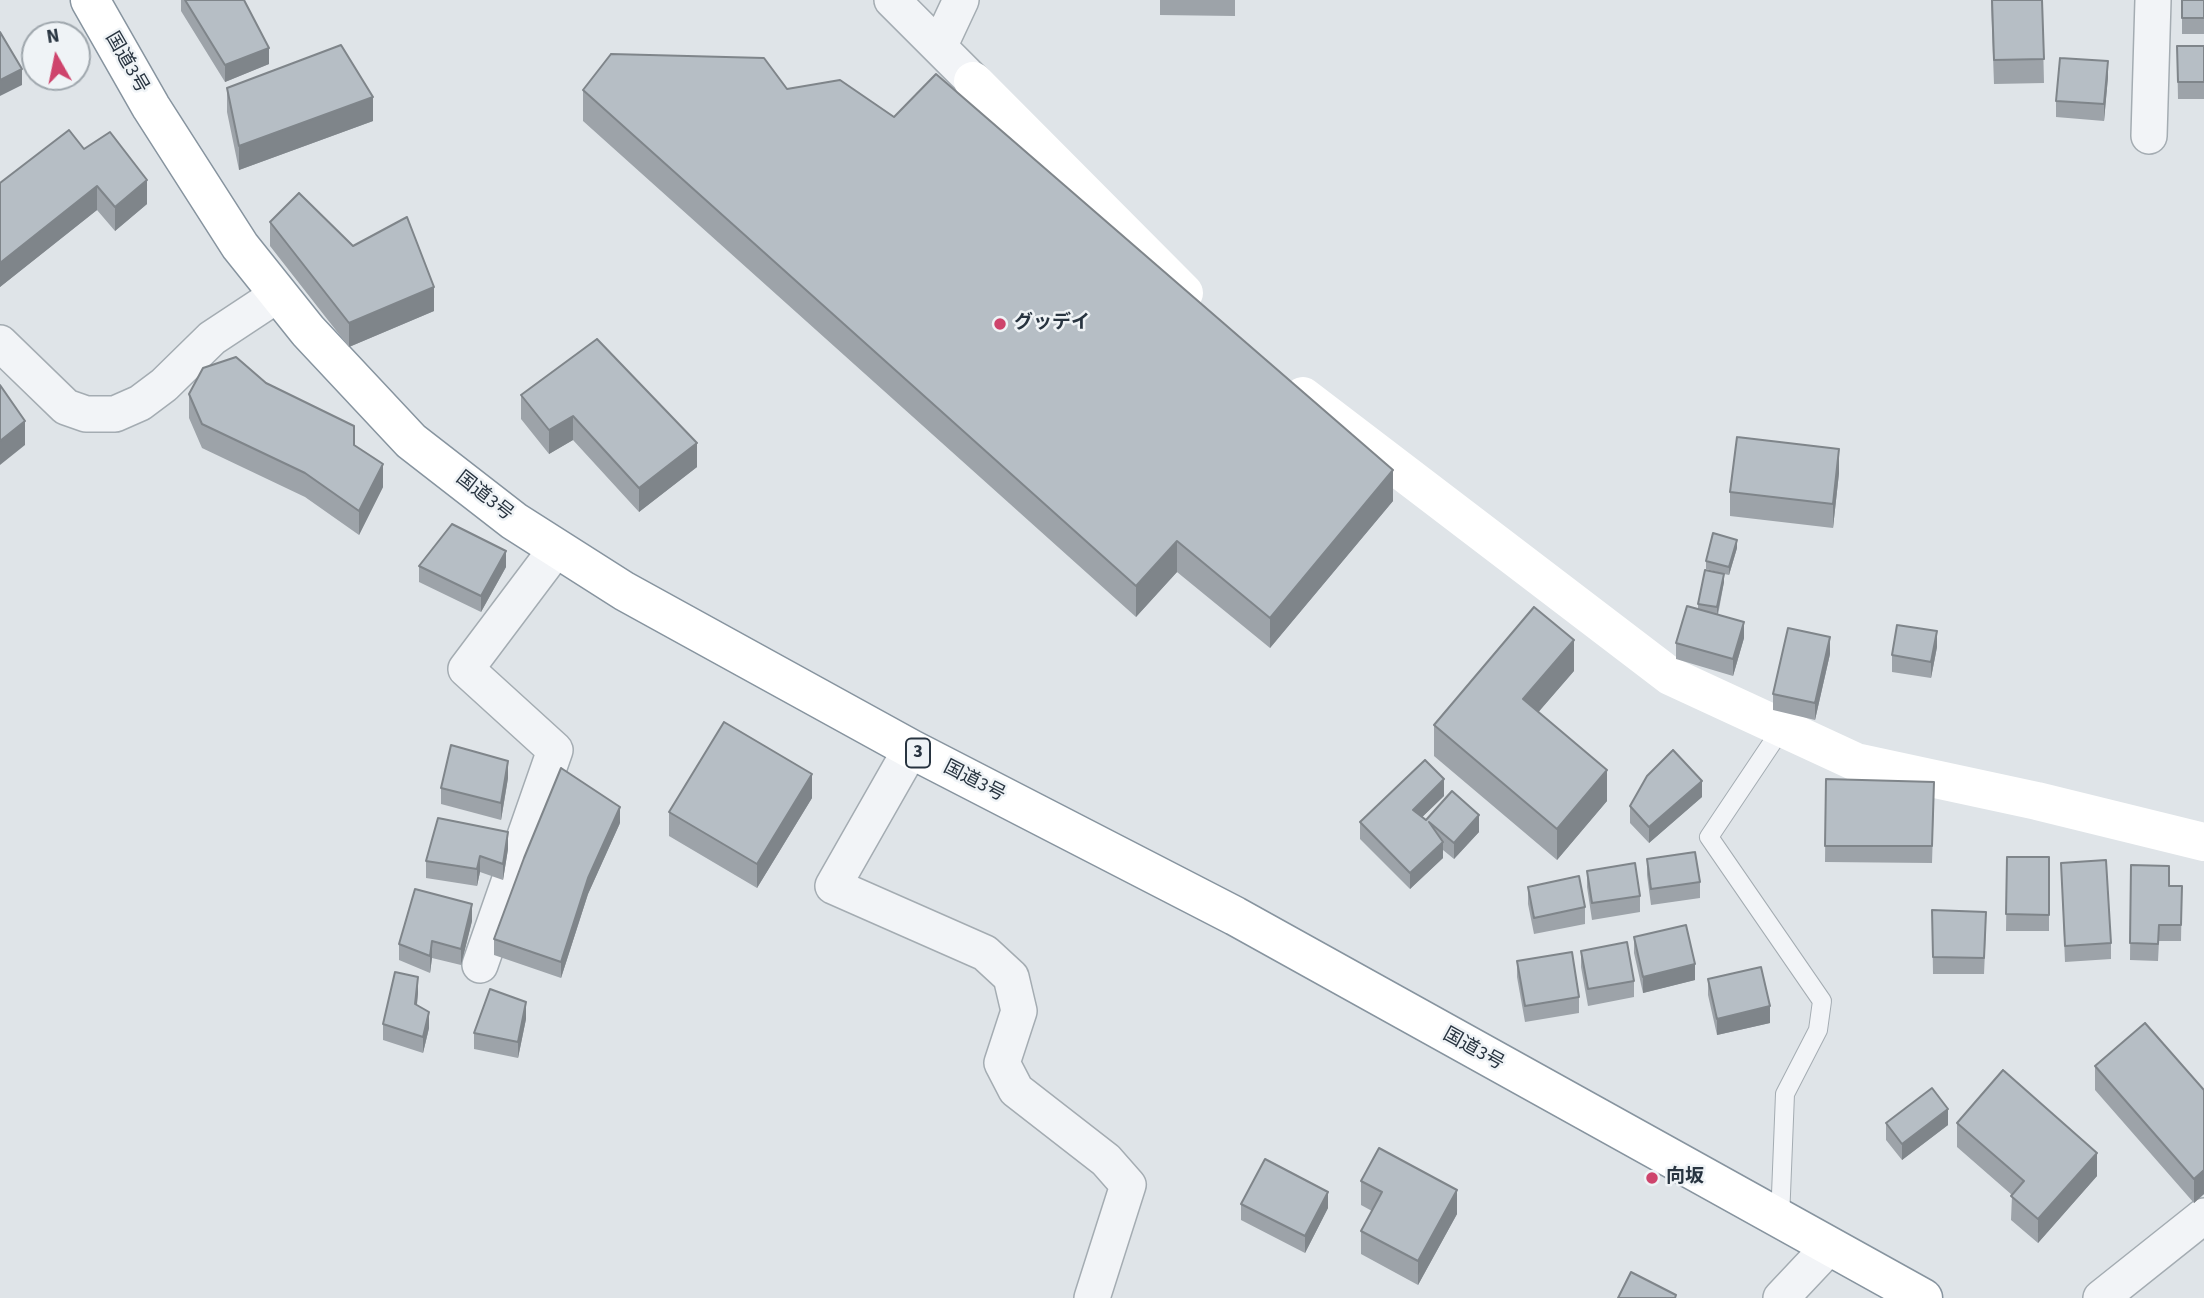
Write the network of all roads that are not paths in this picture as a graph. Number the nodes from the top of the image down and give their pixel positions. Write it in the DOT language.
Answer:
graph roads {
  1 [pos="90,0"];
  2 [pos="892,0"];
  3 [pos="961,0"];
  4 [pos="2153,0"];
  5 [pos="939,47"];
  6 [pos="973,81"];
  7 [pos="2148,136"];
  8 [pos="277,293"];
  9 [pos="1212,322"];
  10 [pos="0,343"];
  11 [pos="1275,374"];
  12 [pos="557,548"];
  13 [pos="1782,728"];
  14 [pos="911,749"];
  15 [pos="2204,842"];
  16 [pos="480,965"];
  17 [pos="2204,1216"];
  18 [pos="1780,1219"];
  19 [pos="1829,1246"];
  20 [pos="1092,1298"];
  21 [pos="1781,1298"];
  22 [pos="1923,1298"];
  23 [pos="2101,1298"];
  1 -- 8 [label="main road, 国道3号 / 3"];
  2 -- 5 [label="street"];
  3 -- 5 [label="street"];
  4 -- 7 [label="street"];
  5 -- 6 [label="street"];
  6 -- 9 [label="main road"];
  8 -- 10 [label="street"];
  8 -- 12 [label="main road, 国道3号 / 3"];
  11 -- 13 [label="main road"];
  12 -- 14 [label="main road, 国道3号 / 3"];
  12 -- 16 [label="street"];
  13 -- 15 [label="main road"];
  13 -- 18 [label="lane"];
  14 -- 18 [label="main road, 国道3号 / 3"];
  14 -- 20 [label="street"];
  17 -- 23 [label="street"];
  18 -- 19 [label="main road, 国道3号 / 3"];
  19 -- 21 [label="street"];
  19 -- 22 [label="main road, 国道3号 / 3"];
}
